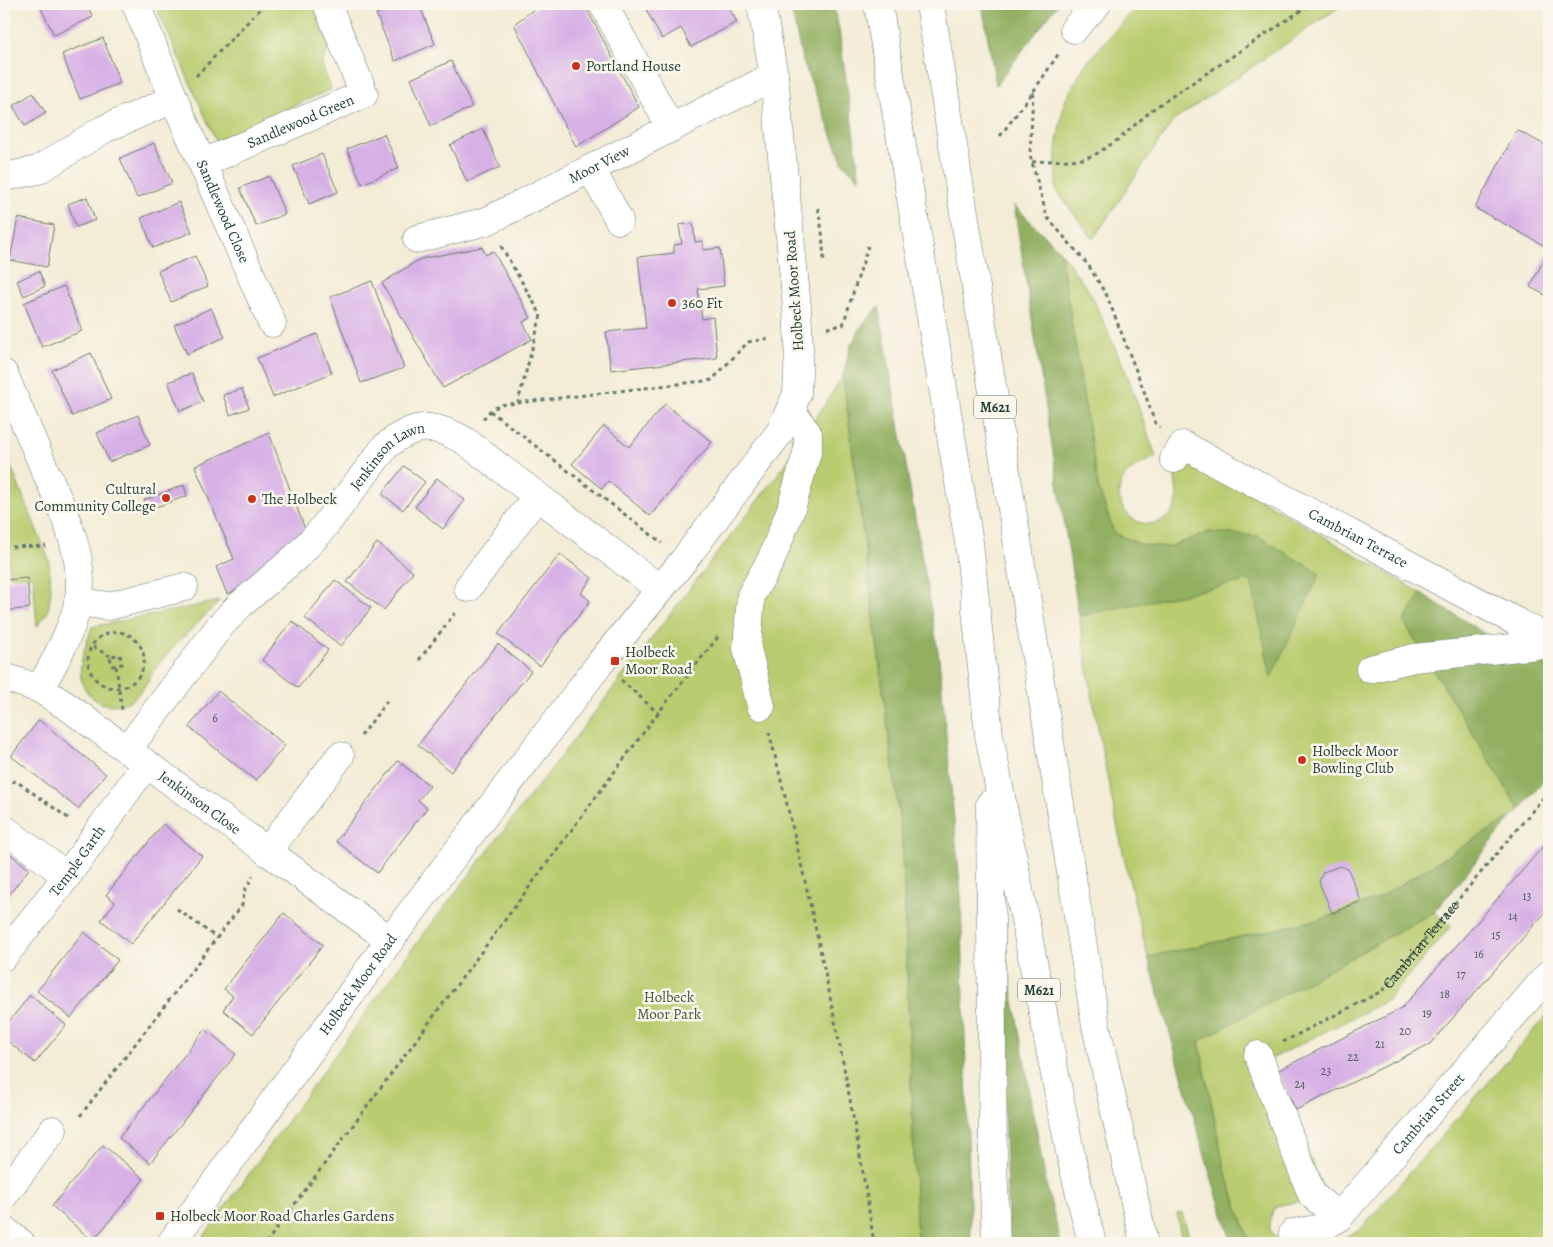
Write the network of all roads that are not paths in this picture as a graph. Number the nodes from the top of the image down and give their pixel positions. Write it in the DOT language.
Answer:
graph roads {
  1 [pos="136,4"];
  2 [pos="327,4"];
  3 [pos="603,4"];
  4 [pos="761,4"];
  5 [pos="878,4"];
  6 [pos="930,4"];
  7 [pos="1097,4"];
  8 [pos="1074,29"];
  9 [pos="774,76"];
  10 [pos="174,99"];
  11 [pos="671,128"];
  12 [pos="203,163"];
  13 [pos="591,168"];
  14 [pos="4,177"];
  15 [pos="619,220"];
  16 [pos="417,239"];
  17 [pos="272,323"];
  18 [pos="4,374"];
  19 [pos="791,410"];
  20 [pos="1179,452"];
  21 [pos="537,496"];
  22 [pos="184,587"];
  23 [pos="468,588"];
  24 [pos="660,590"];
  25 [pos="78,602"];
  26 [pos="1549,639"];
  27 [pos="1549,644"];
  28 [pos="1370,669"];
  29 [pos="4,677"];
  30 [pos="40,689"];
  31 [pos="761,706"];
  32 [pos="989,736"];
  33 [pos="340,756"];
  34 [pos="136,757"];
  35 [pos="4,829"];
  36 [pos="267,852"];
  37 [pos="66,876"];
  38 [pos="390,940"];
  39 [pos="4,956"];
  40 [pos="1549,974"];
  41 [pos="1258,1055"];
  42 [pos="53,1130"];
  43 [pos="4,1195"];
  44 [pos="1338,1217"];
  45 [pos="4,1230"];
  46 [pos="1293,1233"];
  47 [pos="21,1243"];
  48 [pos="171,1243"];
  49 [pos="996,1243"];
  50 [pos="1092,1243"];
  51 [pos="1144,1243"];
  1 -- 10 [label="main road, Sandlewood Close"];
  2 -- 12 [label="main road, Sandlewood Green"];
  3 -- 11 [label="main road"];
  4 -- 9 [label="main road, Holbeck Moor Road"];
  5 -- 32 [label="main road, M621"];
  6 -- 51 [label="main road, M621"];
  7 -- 8 [label="main road"];
  9 -- 11 [label="main road, Moor View"];
  9 -- 19 [label="main road, Holbeck Moor Road"];
  10 -- 12 [label="main road, Sandlewood Close"];
  10 -- 14 [label="main road"];
  11 -- 13 [label="main road, Moor View"];
  12 -- 17 [label="main road, Sandlewood Close"];
  13 -- 15 [label="main road"];
  13 -- 16 [label="main road, Moor View"];
  18 -- 25 [label="main road"];
  19 -- 24 [label="main road, Holbeck Moor Road"];
  19 -- 31 [label="main road"];
  20 -- 26 [label="main road, Cambrian Terrace"];
  21 -- 23 [label="main road"];
  21 -- 24 [label="main road, Jenkinson Lawn"];
  21 -- 34 [label="main road, Jenkinson Lawn"];
  22 -- 25 [label="main road"];
  24 -- 38 [label="main road, Holbeck Moor Road"];
  25 -- 30 [label="main road"];
  27 -- 28 [label="main road"];
  29 -- 30 [label="main road, Jenkinson Close"];
  30 -- 34 [label="main road, Jenkinson Close"];
  32 -- 49 [label="main road"];
  32 -- 50 [label="main road, M621"];
  33 -- 36 [label="main road"];
  34 -- 36 [label="main road, Jenkinson Close"];
  34 -- 37 [label="main road, Temple Garth"];
  35 -- 37 [label="main road"];
  36 -- 38 [label="main road, Jenkinson Close"];
  37 -- 39 [label="main road, Temple Garth"];
  38 -- 48 [label="main road, Holbeck Moor Road"];
  40 -- 44 [label="main road, Cambrian Street"];
  41 -- 44 [label="main road"];
  42 -- 43 [label="main road"];
  44 -- 46 [label="main road, Cambrian Street"];
  45 -- 47 [label="main road"];
}
